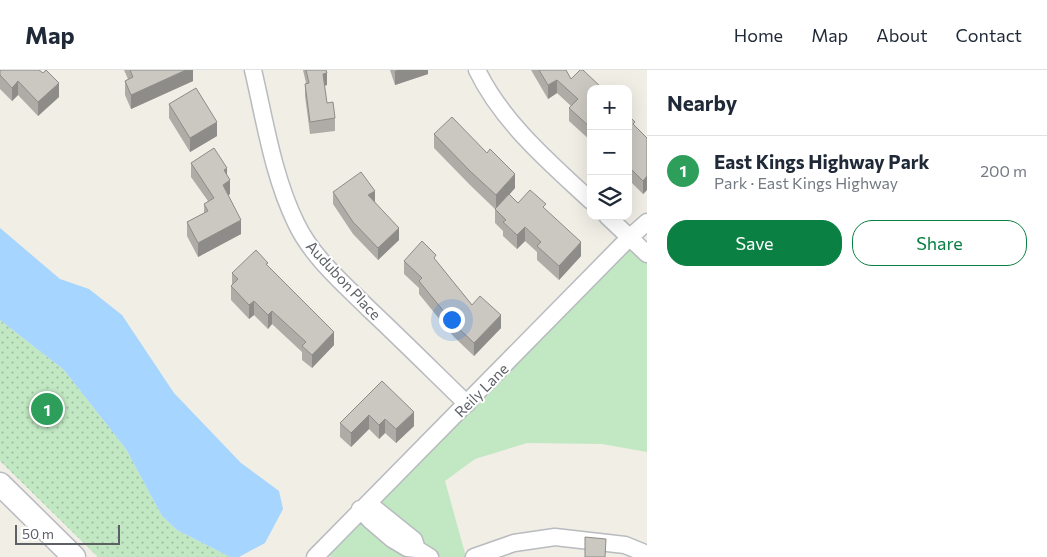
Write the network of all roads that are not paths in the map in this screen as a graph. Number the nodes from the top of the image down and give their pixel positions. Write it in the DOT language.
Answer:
graph roads {
  1 [pos="253,70"];
  2 [pos="477,70"];
  3 [pos="587,197"];
  4 [pos="611,220"];
  5 [pos="647,222"];
  6 [pos="630,238"];
  7 [pos="647,254"];
  8 [pos="467,404"];
  9 [pos="0,484"];
  10 [pos="364,506"];
  11 [pos="424,553"];
  12 [pos="647,554"];
  13 [pos="74,557"];
  14 [pos="314,557"];
  15 [pos="474,557"];
  1 -- 8 [label="street, Audubon Place"];
  2 -- 3 [label="street"];
  4 -- 6 [label="street"];
  5 -- 6 [label="street, Reily Lane"];
  6 -- 7 [label="street"];
  6 -- 8 [label="street, Reily Lane"];
  8 -- 10 [label="street, Reily Lane"];
  9 -- 13 [label="main road"];
  10 -- 11 [label="street"];
  10 -- 14 [label="street, Reily Lane"];
  12 -- 15 [label="street"];
}
